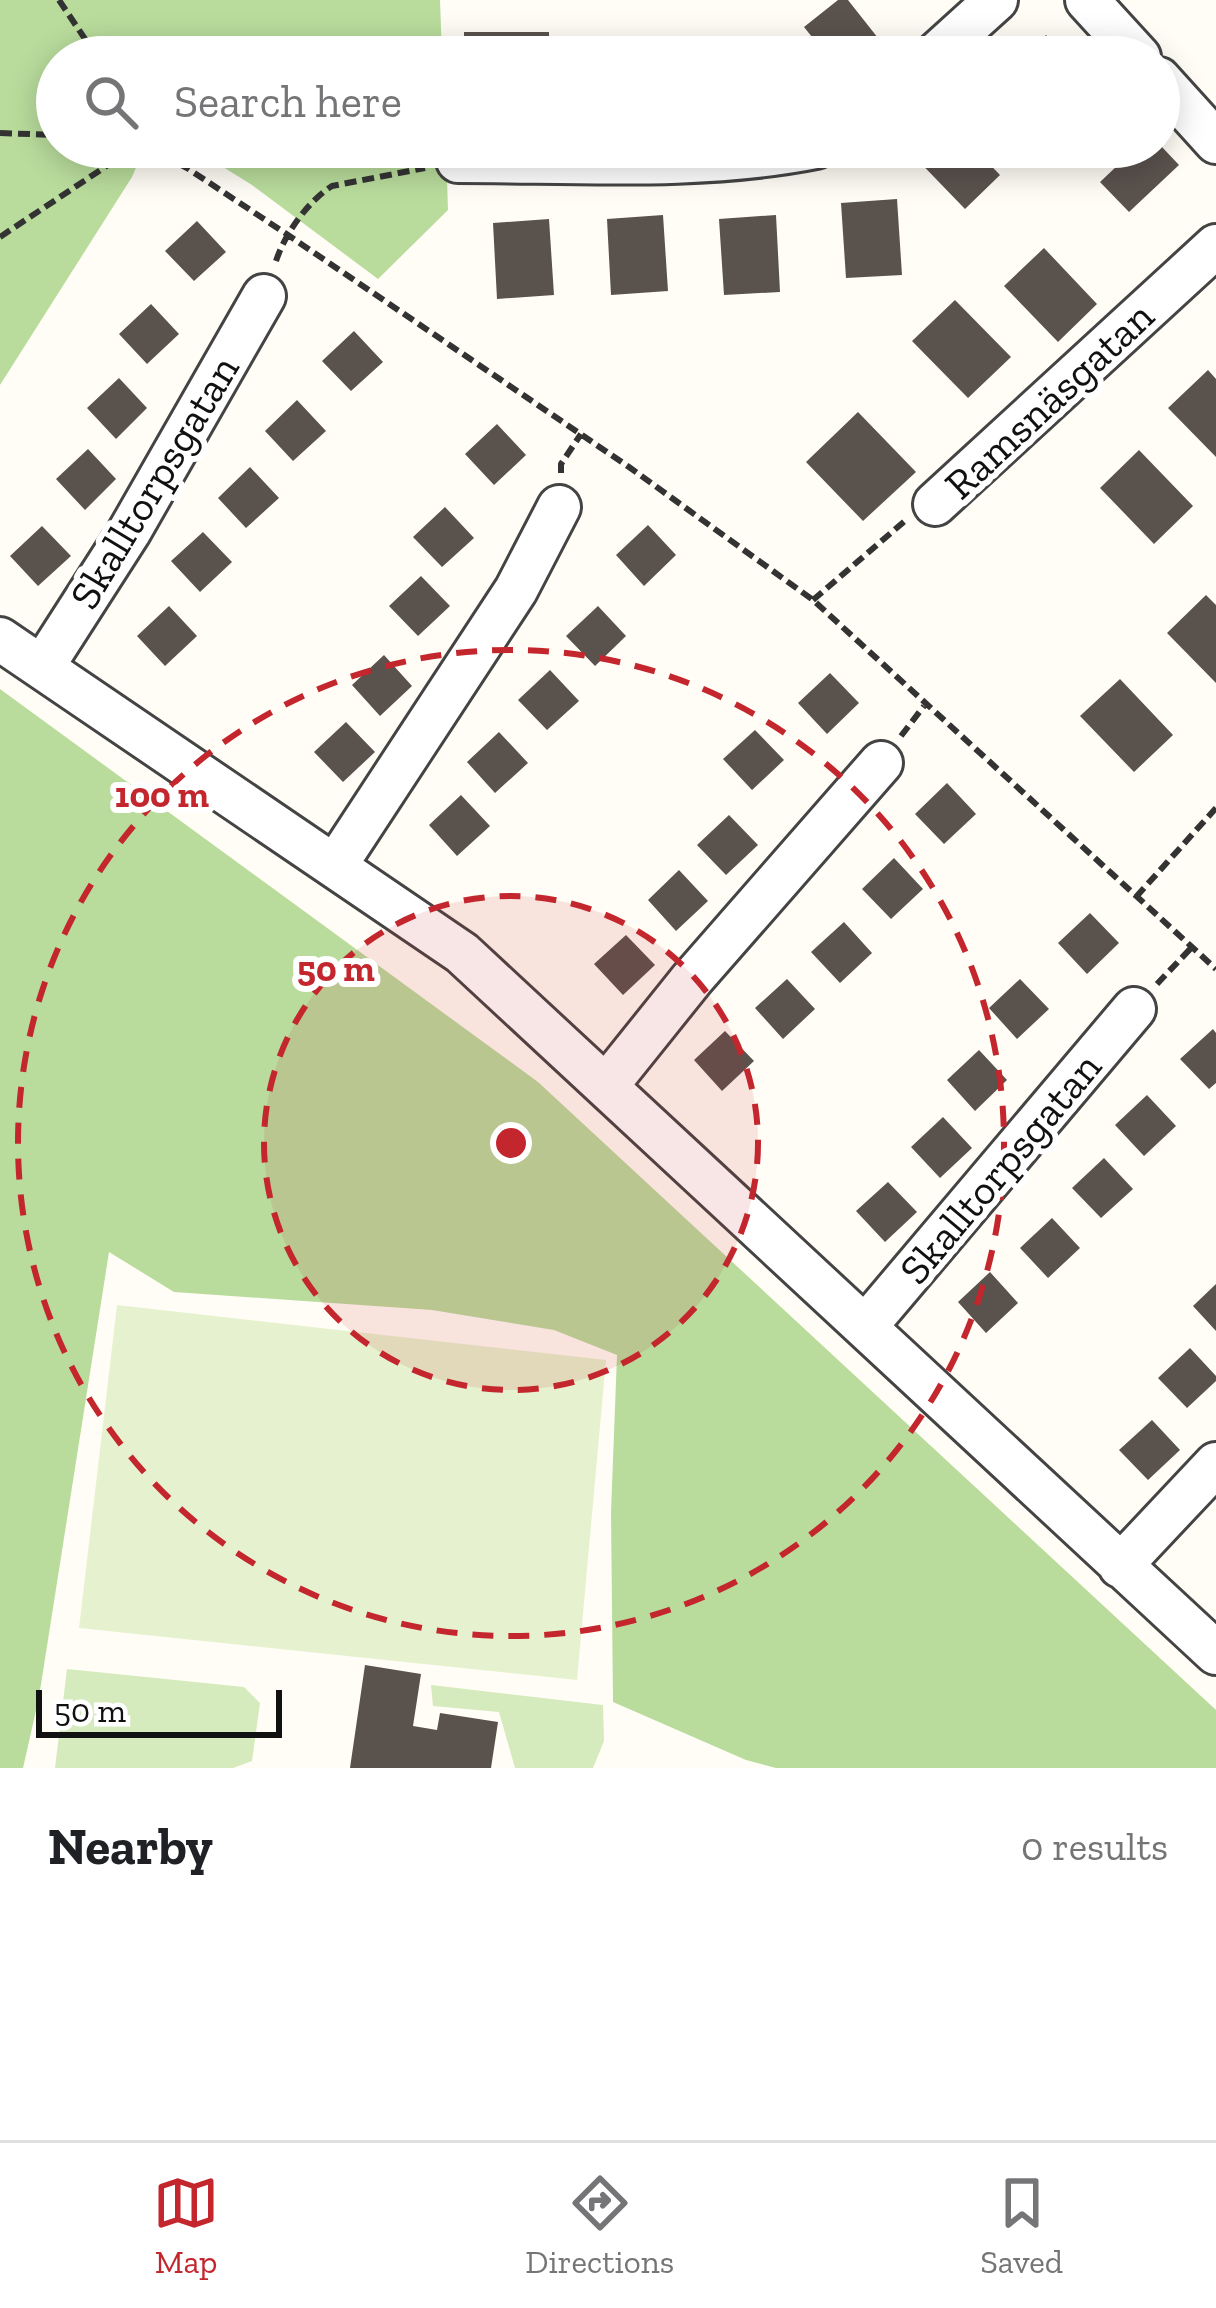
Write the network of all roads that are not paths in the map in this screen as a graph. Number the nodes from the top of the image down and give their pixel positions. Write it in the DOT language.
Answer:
graph roads {
  1 [pos="996,0"];
  2 [pos="1087,0"];
  3 [pos="956,36"];
  4 [pos="1119,36"];
  5 [pos="1180,103"];
  6 [pos="1216,142"];
  7 [pos="1216,246"];
  8 [pos="264,296"];
  9 [pos="935,504"];
  10 [pos="559,507"];
  11 [pos="0,639"];
  12 [pos="43,666"];
  13 [pos="880,763"];
  14 [pos="335,866"];
  15 [pos="1134,1009"];
  16 [pos="607,1085"];
  17 [pos="866,1327"];
  18 [pos="1216,1464"];
  19 [pos="1120,1565"];
  20 [pos="1216,1653"];
  1 -- 3 [label="street"];
  2 -- 4 [label="street"];
  5 -- 6 [label="street"];
  7 -- 9 [label="street, Ramsnäsgatan"];
  8 -- 12 [label="street, Skalltorpsgatan"];
  10 -- 14 [label="street"];
  11 -- 12 [label="street"];
  12 -- 14 [label="street"];
  13 -- 16 [label="street"];
  14 -- 16 [label="street"];
  15 -- 17 [label="street, Skalltorpsgatan"];
  16 -- 17 [label="street"];
  17 -- 19 [label="street"];
  18 -- 19 [label="street"];
  19 -- 20 [label="street"];
}
